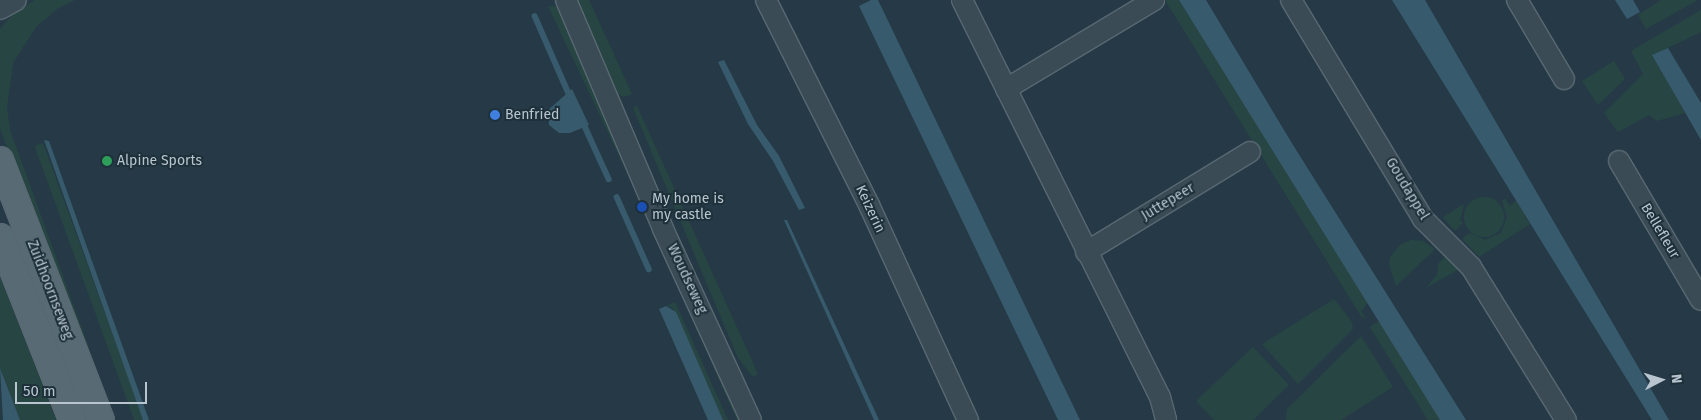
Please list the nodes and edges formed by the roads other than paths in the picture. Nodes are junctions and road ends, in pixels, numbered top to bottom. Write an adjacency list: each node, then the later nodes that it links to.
1 (16, 0): 8 (street)
2 (566, 0): 19 (street, Woudseweg)
3 (766, 0): 20 (street, Keizerin)
4 (962, 0): 10 (street)
5 (1154, 0): 10 (street)
6 (1290, 0): 22 (street, Goudappel)
7 (1517, 0): 9 (street)
8 (0, 9)
9 (1564, 79)
10 (1006, 89): 15 (street)
11 (1250, 152): 15 (street, Juttepeer)
12 (0, 160): 18 (main road, Zuidhoornseweg)
13 (1619, 161): 16 (street, Bellefleur)
14 (0, 237): 17 (main road, Zuidhoornseweg)
15 (1086, 252): 21 (street)
16 (1701, 300)
17 (72, 420)
18 (101, 420)
19 (751, 420)
20 (968, 420)
21 (1166, 420)
22 (1566, 420)

